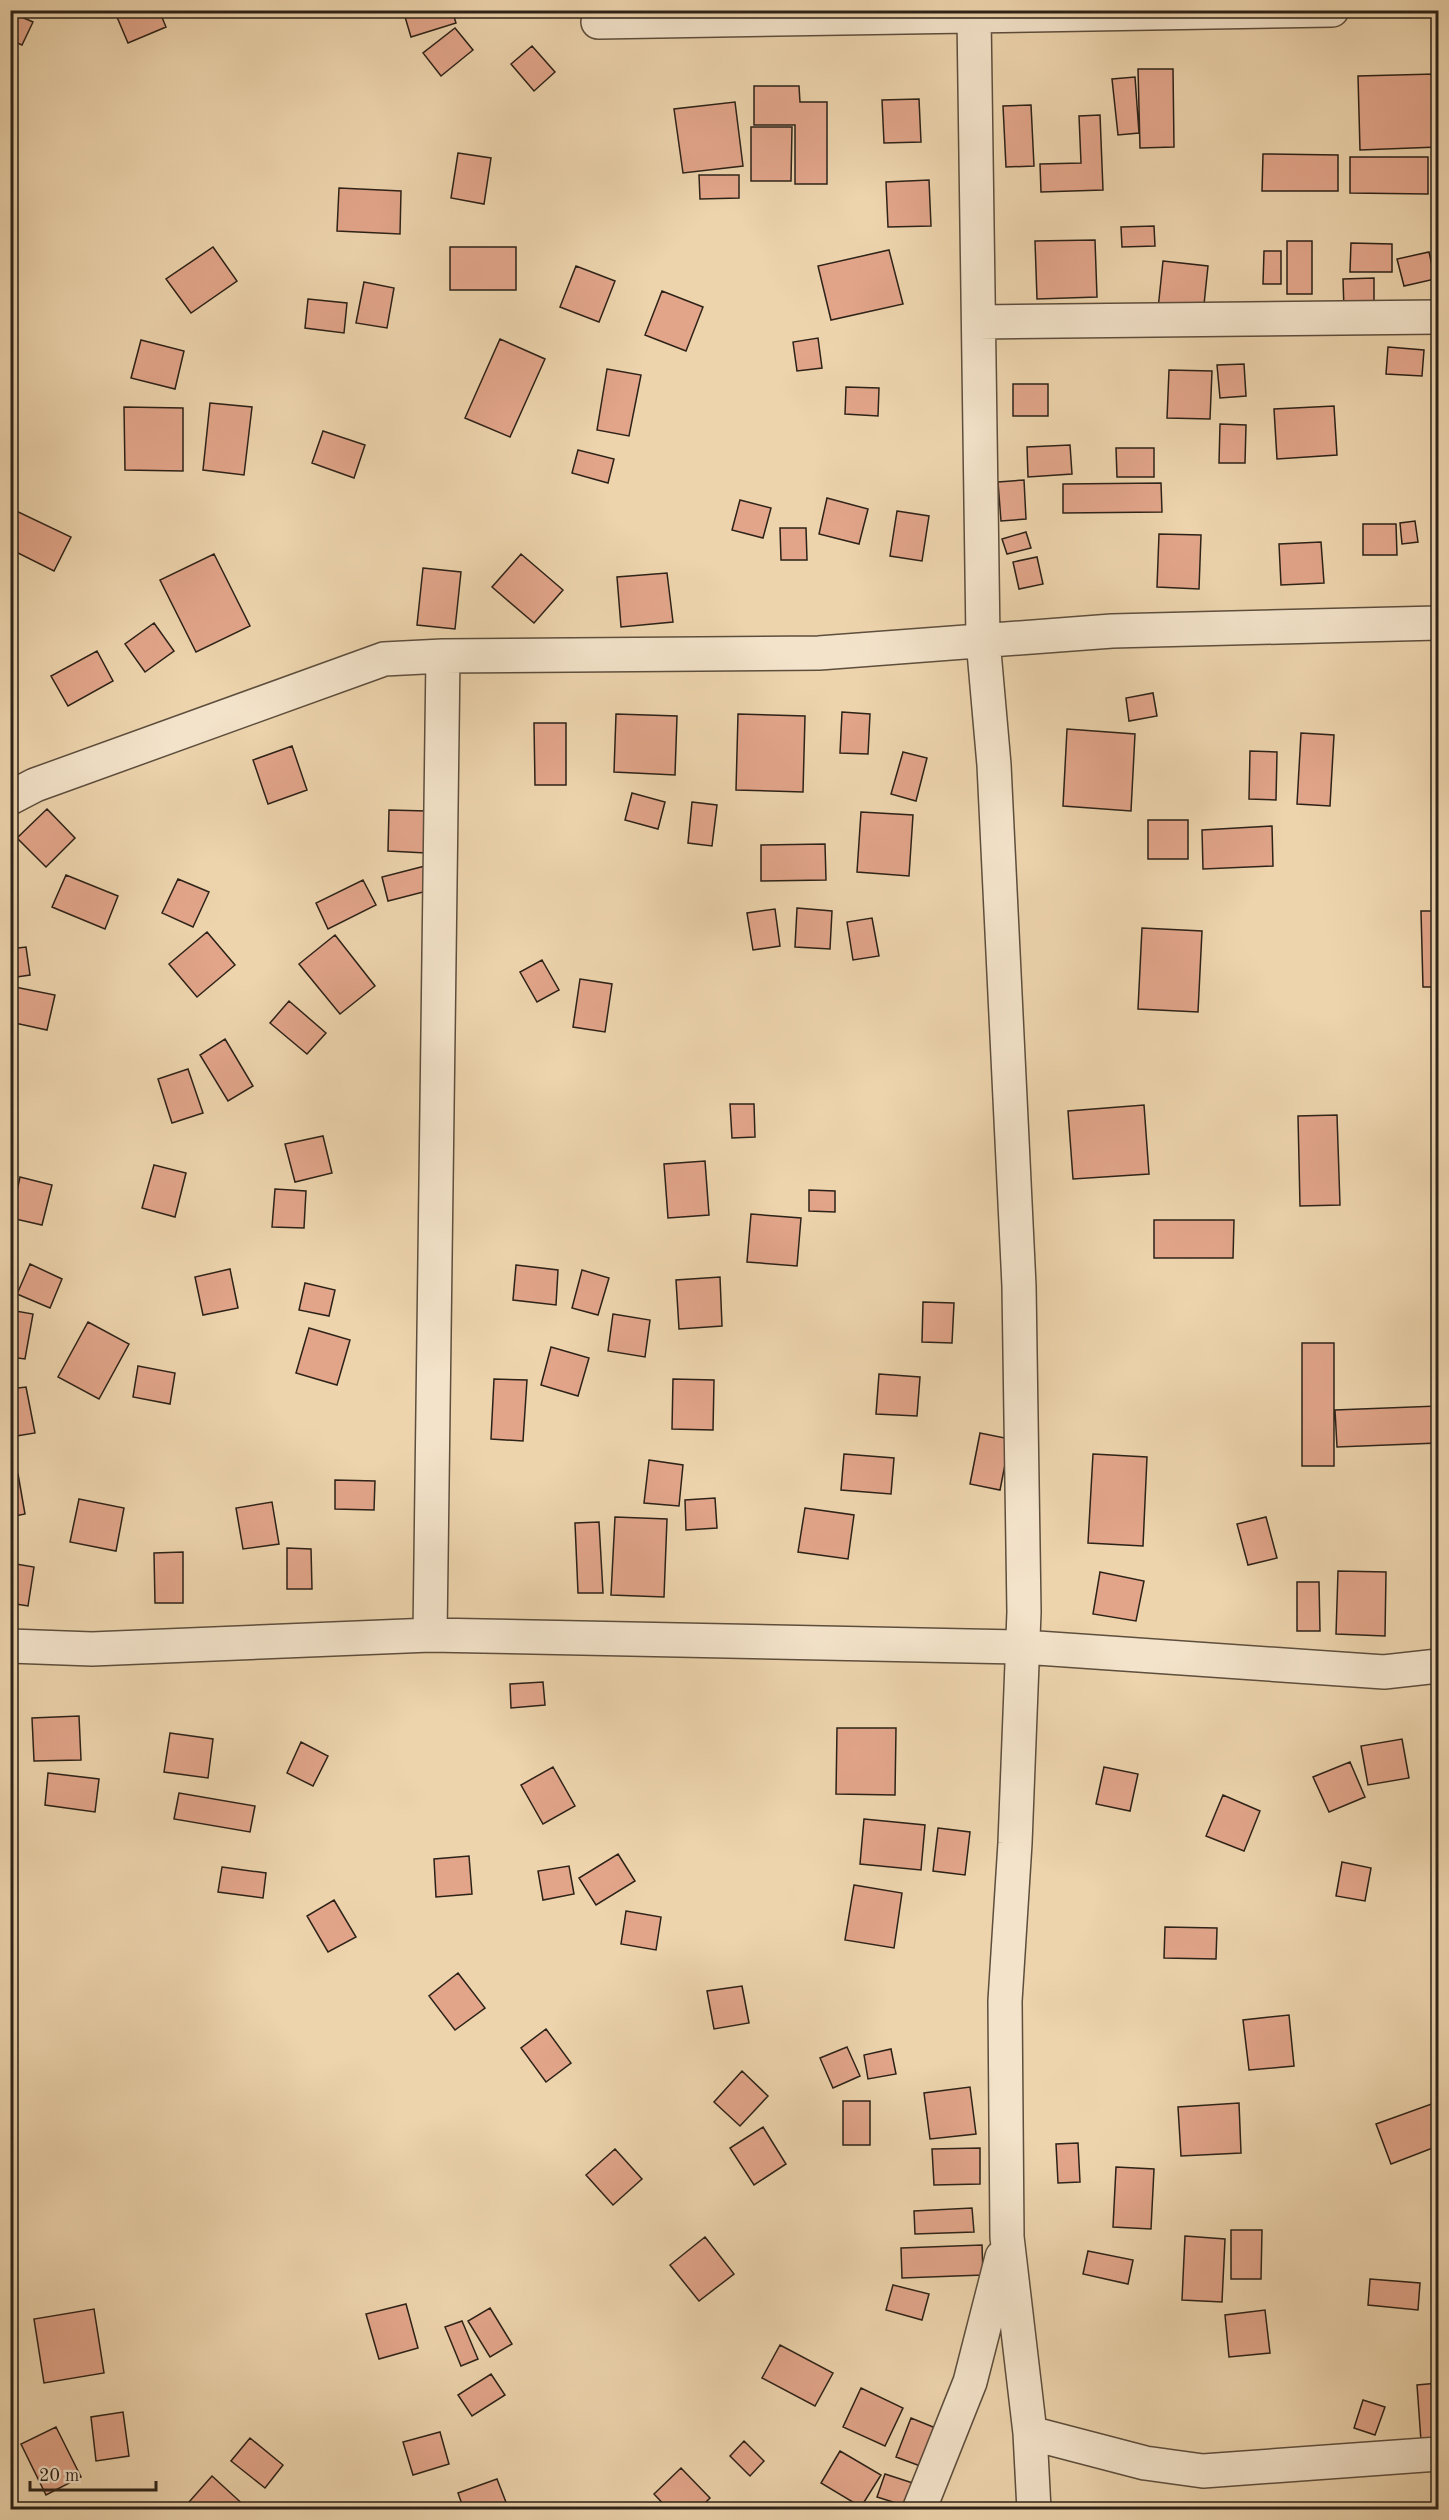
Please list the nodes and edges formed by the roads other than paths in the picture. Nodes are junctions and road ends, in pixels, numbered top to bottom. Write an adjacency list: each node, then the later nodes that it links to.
1 (1332, 10): 2 (street)
2 (974, 16): 3 (street); 5 (street)
3 (598, 22)
4 (1438, 317): 5 (street)
5 (978, 322): 7 (street)
6 (1438, 623): 7 (street)
7 (984, 640): 8 (street); 12 (street)
8 (443, 656): 9 (street); 10 (street)
9 (10, 798)
10 (430, 1635): 11 (street); 12 (street)
11 (10, 1646)
12 (1023, 1647): 13 (street); 14 (street)
13 (1438, 1666)
14 (1007, 2237): 15 (street); 17 (street)
15 (1030, 2433): 16 (street); 18 (street)
16 (1438, 2454)
17 (919, 2510)
18 (1034, 2510)

